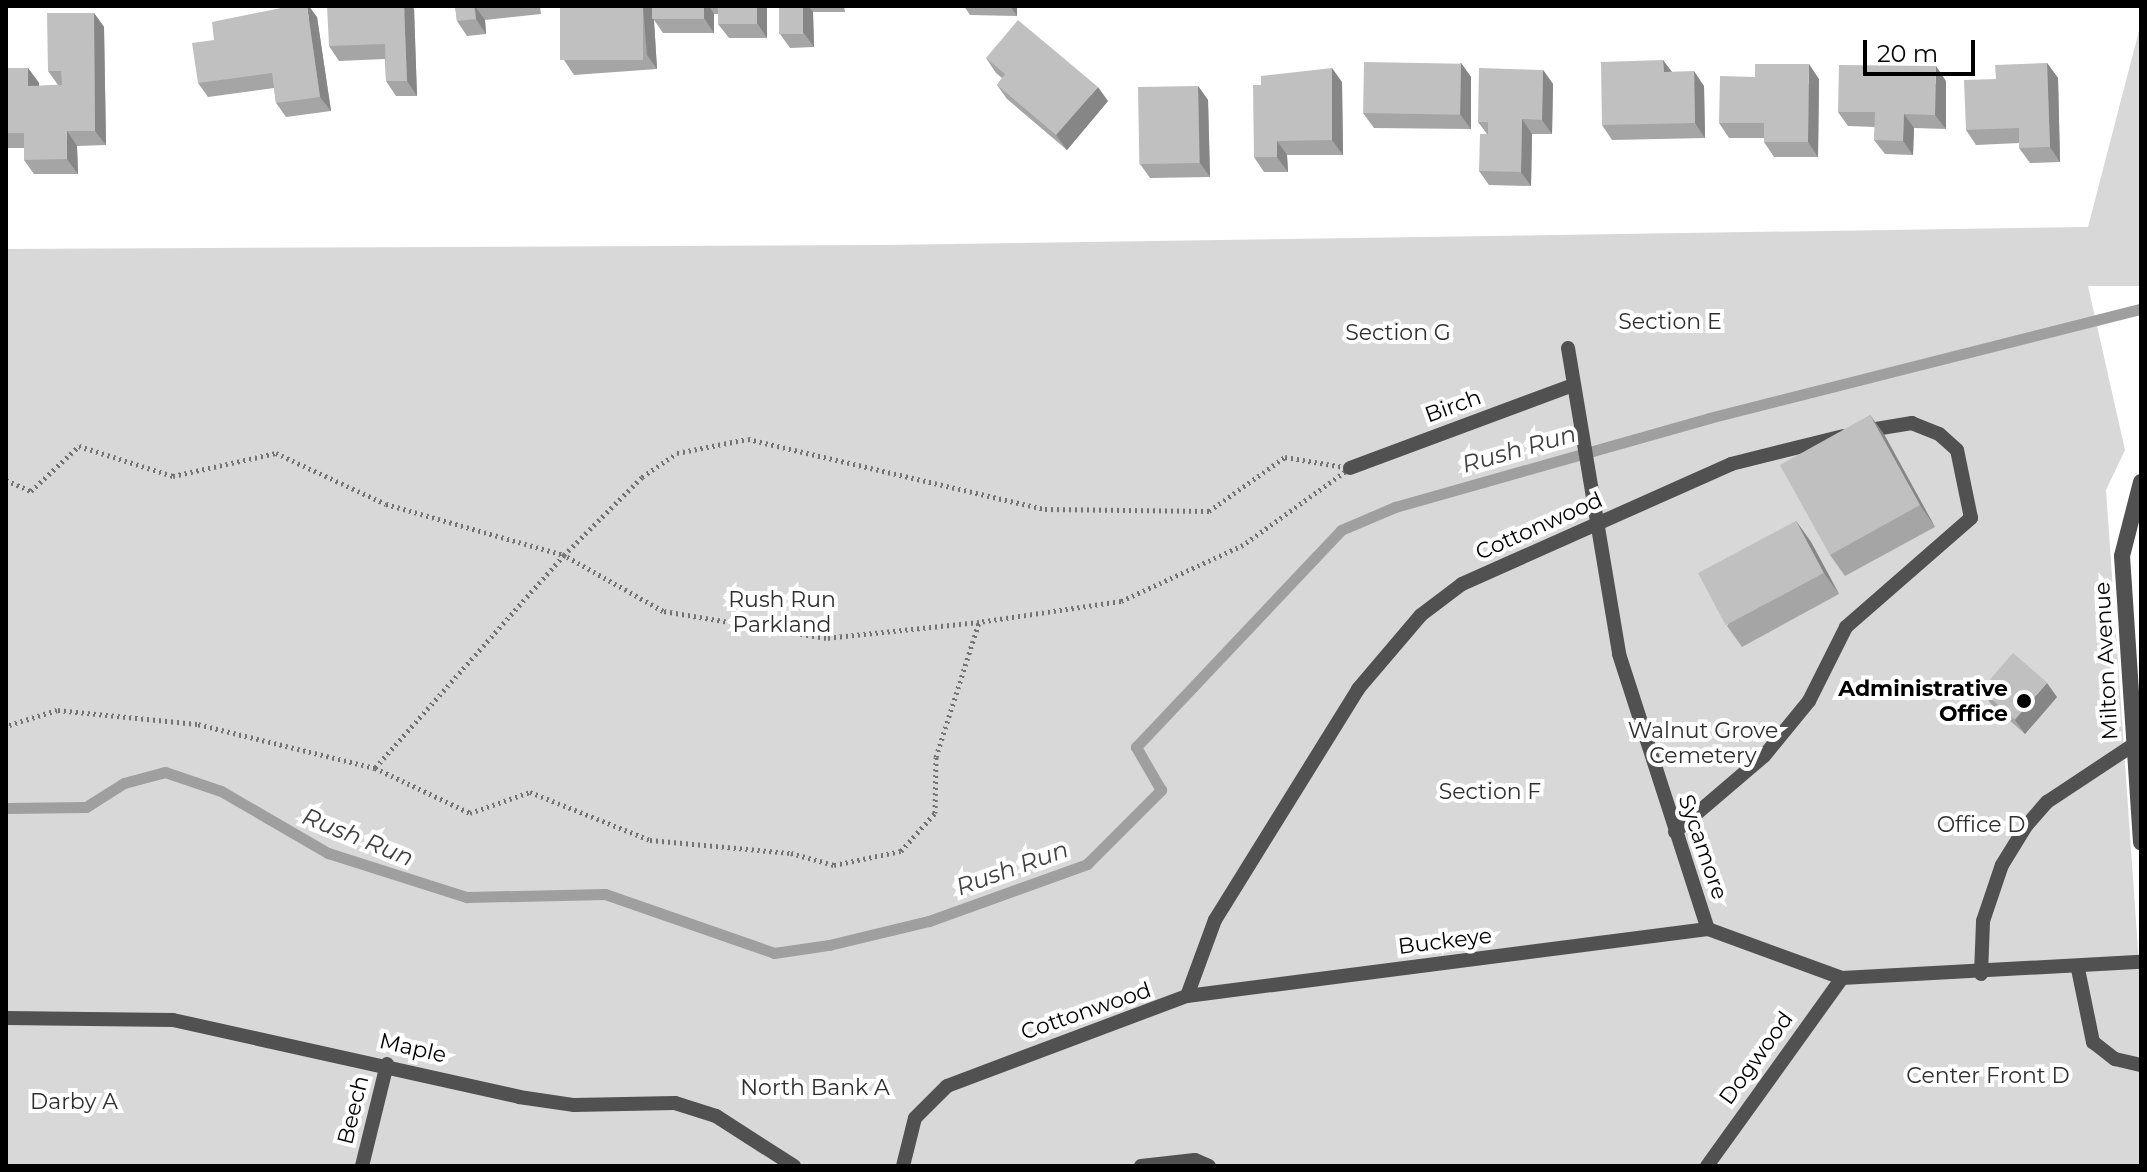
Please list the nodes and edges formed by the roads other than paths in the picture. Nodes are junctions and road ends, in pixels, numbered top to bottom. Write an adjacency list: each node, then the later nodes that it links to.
1 (1568, 348): 2 (lane, Sycamore)
2 (1571, 386): 3 (lane, Birch); 5 (lane, Sycamore)
3 (1350, 468)
4 (2141, 482): 6 (street, Milton Avenue)
5 (1599, 524): 7 (lane, Sycamore); 7 (lane, Cottonwood); 14 (lane, Cottonwood)
6 (2133, 745): 8 (street, Milton Avenue); 12 (lane)
7 (1675, 832): 9 (lane, Sycamore)
8 (2141, 842)
9 (1708, 929): 13 (lane, Sycamore); 14 (lane, Buckeye)
10 (2141, 962): 11 (lane, Sycamore)
11 (2078, 969): 12 (lane, Sycamore); 17 (lane)
12 (1981, 974): 13 (lane, Sycamore)
13 (1842, 978): 23 (lane, Dogwood)
14 (1187, 996): 20 (lane, Cottonwood)
15 (6, 1018): 16 (lane, Maple)
16 (387, 1064): 18 (lane, Beech); 19 (lane, Maple)
17 (2141, 1065)
18 (362, 1166)
19 (794, 1166)
20 (903, 1166)
21 (1141, 1166): 22 (lane)
22 (1209, 1166)
23 (1707, 1166)

